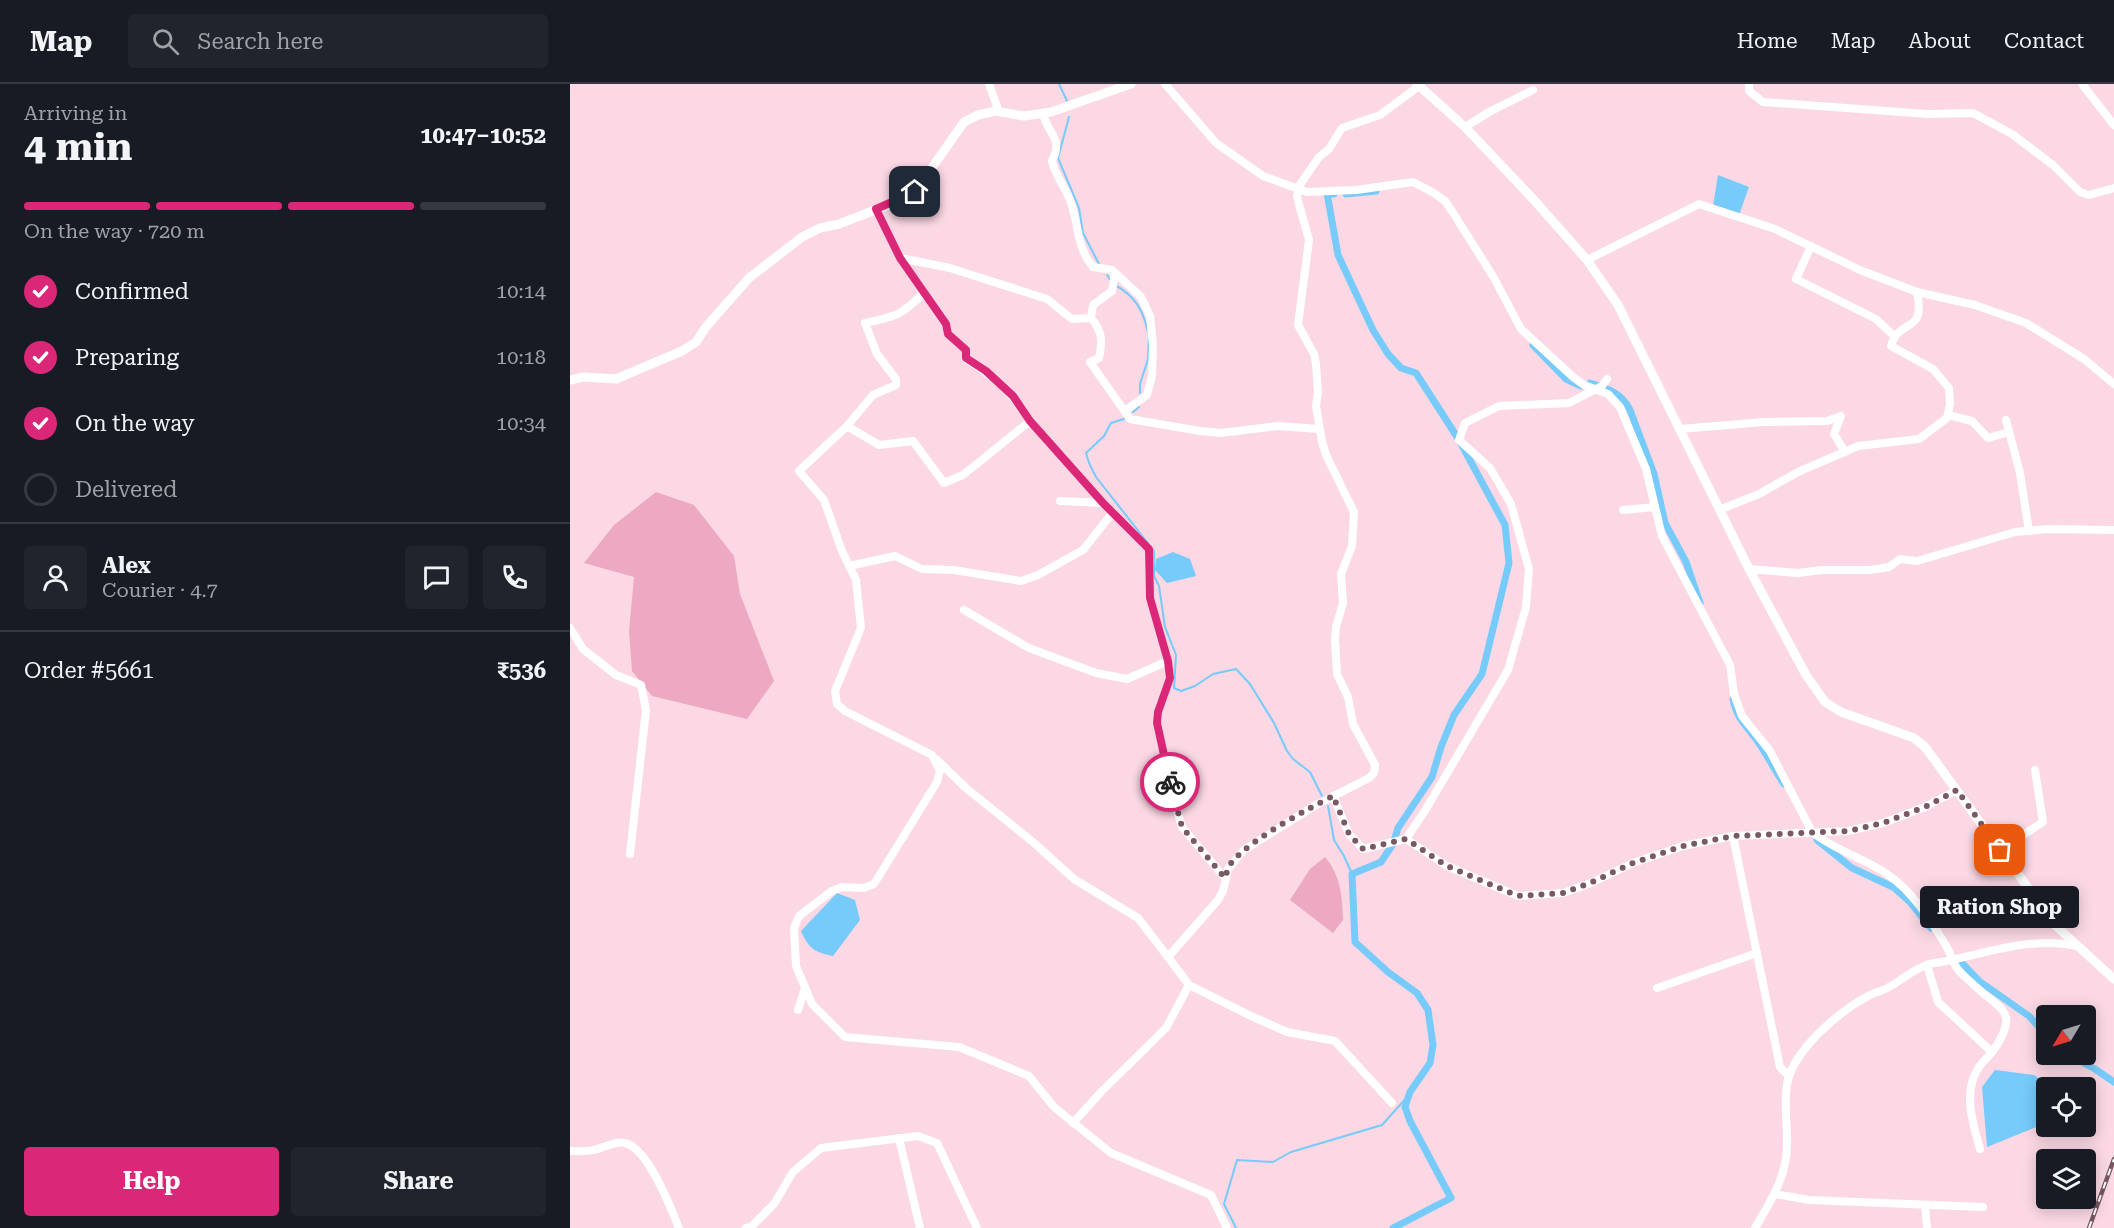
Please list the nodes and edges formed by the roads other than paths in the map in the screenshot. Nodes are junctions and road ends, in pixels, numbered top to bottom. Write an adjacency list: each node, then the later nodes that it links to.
1 (989, 84): 8 (street)
2 (1131, 84): 9 (street)
3 (1165, 84): 13 (street)
4 (1749, 84): 12 (street)
5 (2082, 84): 10 (street)
6 (1418, 85): 11 (street); 13 (street)
7 (1533, 90): 11 (street)
8 (999, 112): 9 (street); 14 (street)
9 (1043, 113): 18 (street)
10 (2114, 125)
11 (1466, 127): 17 (street)
12 (2114, 188)
13 (1299, 190): 26 (street); 32 (street)
14 (876, 209): 16 (street); 24 (street)
15 (1811, 246): 17 (street); 19 (street); 22 (street)
16 (900, 258): 20 (street); 21 (street)
17 (1587, 260): 33 (street)
18 (1115, 273): 21 (street); 27 (street)
19 (1917, 292): 22 (street); 25 (street)
20 (924, 293): 30 (street); 31 (street)
21 (1091, 318): 27 (street)
22 (1894, 336): 28 (street)
23 (1607, 379): 26 (street)
24 (570, 380)
25 (2114, 384)
26 (1595, 389): 38 (street); 55 (street)
27 (1125, 411): 32 (street)
28 (1948, 415): 34 (street); 35 (street)
29 (2006, 420): 34 (street)
30 (1030, 421): 31 (street); 37 (street)
31 (847, 426): 44 (street)
32 (1319, 429): 52 (street)
33 (1680, 429): 35 (street); 40 (street)
34 (2009, 432): 43 (street)
35 (1845, 452): 40 (street)
36 (1060, 501): 37 (street)
37 (1103, 503): 41 (street)
38 (1655, 507): 39 (street); 53 (street)
39 (1623, 510)
40 (1719, 510): 45 (street)
41 (1113, 512): 44 (street); 48 (street)
42 (2114, 530): 43 (street)
43 (2029, 531): 45 (street)
44 (849, 566): 49 (street)
45 (1749, 569): 51 (street)
46 (964, 610): 48 (street)
47 (570, 628): 57 (street)
48 (1168, 661): 58 (street)
49 (932, 755): 61 (street); 66 (street)
50 (2035, 770): 56 (street)
51 (1957, 790): 53 (street); 56 (street)
52 (1333, 796): 55 (street); 58 (street)
53 (1812, 832): 54 (street); 62 (street)
54 (1733, 836): 55 (street); 60 (street)
55 (1406, 839)
56 (2000, 850): 59 (street)
57 (630, 854)
58 (1225, 878): 61 (street)
59 (2078, 946): 62 (street); 64 (street)
60 (1757, 953): 67 (street); 70 (street)
61 (1168, 957): 65 (street)
62 (1954, 960): 63 (street); 69 (street)
63 (1927, 964): 69 (street); 70 (street)
64 (2114, 979)
65 (1189, 985): 71 (street); 72 (street)
66 (805, 988): 68 (street); 72 (street)
67 (1657, 988)
68 (798, 1010)
69 (1992, 1052): 74 (street)
70 (1789, 1076): 76 (street)
71 (1392, 1103)
72 (1073, 1123): 83 (street)
73 (899, 1138): 80 (street); 81 (street); 82 (street)
74 (1980, 1149)
75 (570, 1151): 79 (street)
76 (1775, 1194): 77 (street); 84 (street)
77 (1925, 1205): 78 (street); 85 (street)
78 (1983, 1207)
79 (679, 1228)
80 (746, 1228)
81 (920, 1228)
82 (977, 1228)
83 (1227, 1228)
84 (1755, 1228)
85 (1927, 1228)

